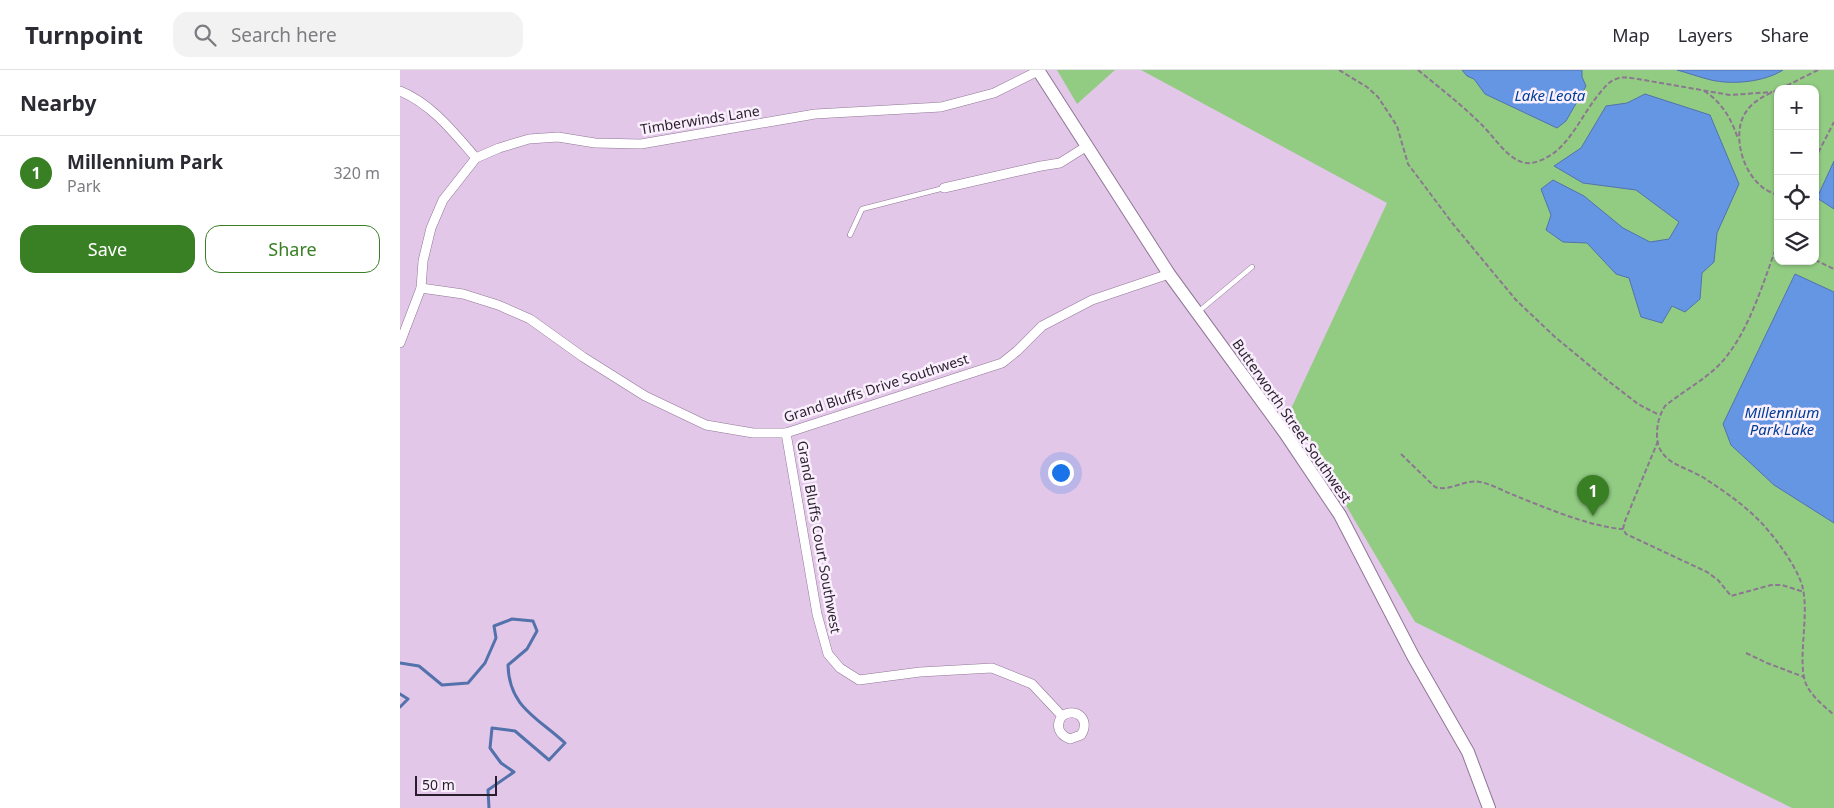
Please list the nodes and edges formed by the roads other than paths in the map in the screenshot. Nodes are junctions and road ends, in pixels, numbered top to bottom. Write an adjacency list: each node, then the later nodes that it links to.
1 (1038, 70): 3 (street, Butterworth Street Southwest); 4 (street, Timberwinds Lane)
2 (400, 91): 4 (street)
3 (1087, 146): 5 (street); 8 (street, Butterworth Street Southwest)
4 (476, 158): 9 (street, Timberwinds Lane)
5 (944, 188): 6 (lane)
6 (850, 235)
7 (1252, 267): 10 (lane)
8 (1170, 274): 10 (street, Butterworth Street Southwest); 12 (street, Grand Bluffs Drive Southwest)
9 (421, 288): 11 (street, Timberwinds Lane); 12 (street, Grand Bluffs Drive Southwest)
10 (1197, 313): 14 (street, Butterworth Street Southwest)
11 (400, 344)
12 (786, 433): 13 (street, Grand Bluffs Court Southwest)
13 (1062, 716)
14 (1490, 808)

